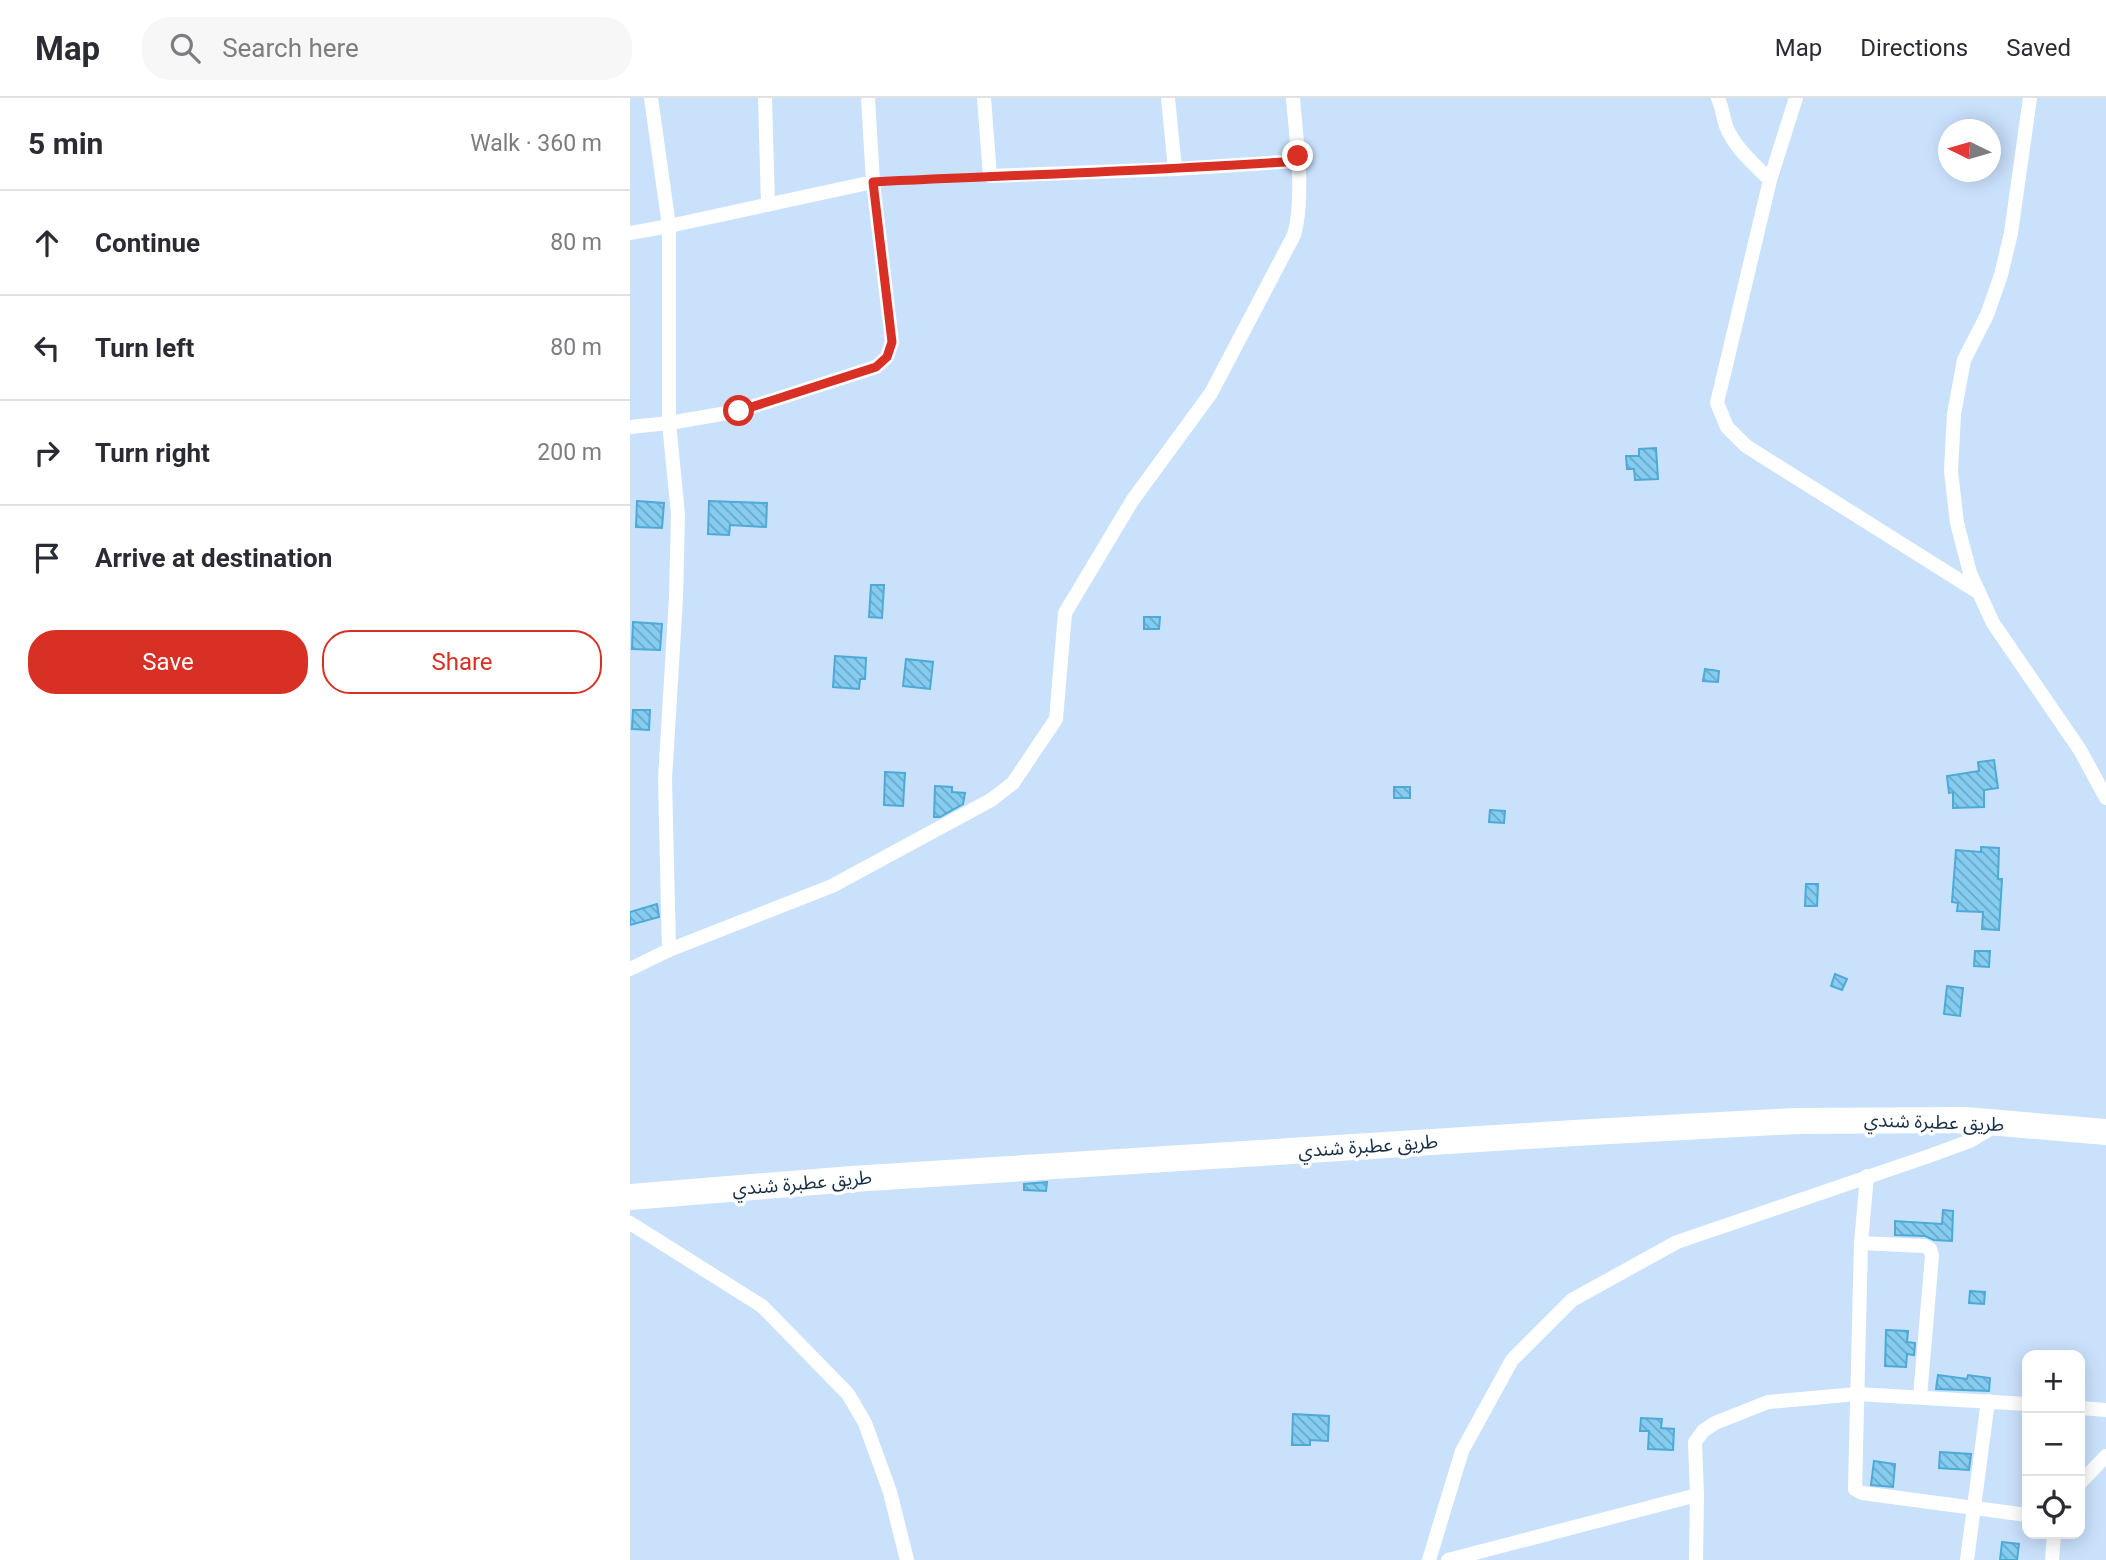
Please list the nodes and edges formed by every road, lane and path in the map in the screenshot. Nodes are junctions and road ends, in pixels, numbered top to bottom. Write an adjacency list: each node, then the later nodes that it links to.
1 (651, 98): 16 (street)
2 (765, 98): 15 (street)
3 (869, 98): 14 (street)
4 (984, 98): 12 (street)
5 (1168, 98): 11 (street)
6 (1293, 98): 10 (street)
7 (1718, 98): 13 (street)
8 (1796, 98): 13 (street)
9 (2030, 98): 20 (street)
10 (1298, 161): 11 (street); 22 (street)
11 (1175, 169): 12 (street)
12 (990, 176): 14 (path)
13 (1770, 180): 20 (street)
14 (873, 182): 15 (street); 18 (street)
15 (768, 205): 16 (street)
16 (670, 226): 17 (street); 18 (street)
17 (630, 233)
18 (668, 423): 19 (street); 22 (street)
19 (630, 427)
20 (1979, 592): 21 (street)
21 (2106, 798)
22 (669, 950): 23 (street)
23 (630, 969)
24 (1999, 1123): 25 (highway, طريق عطبرة شندي); 26 (street); 27 (highway, طريق عطبرة شندي)
25 (2106, 1132)
26 (1867, 1176): 29 (street); 43 (street)
27 (630, 1197)
28 (630, 1223): 42 (street)
29 (1861, 1243): 30 (street); 31 (street)
30 (1857, 1394): 31 (street); 38 (street); 39 (street)
31 (1920, 1398): 32 (street)
32 (1988, 1401): 33 (street); 39 (street)
33 (2022, 1404)
34 (2085, 1408): 35 (street)
35 (2106, 1410)
36 (2106, 1455): 37 (street)
37 (2085, 1478)
38 (1697, 1495): 44 (street); 45 (street)
39 (1973, 1506): 40 (street); 46 (street)
40 (2022, 1513)
41 (2054, 1539): 47 (street)
42 (907, 1560)
43 (1429, 1560)
44 (1448, 1560)
45 (1696, 1560)
46 (1967, 1560)
47 (2052, 1560)

